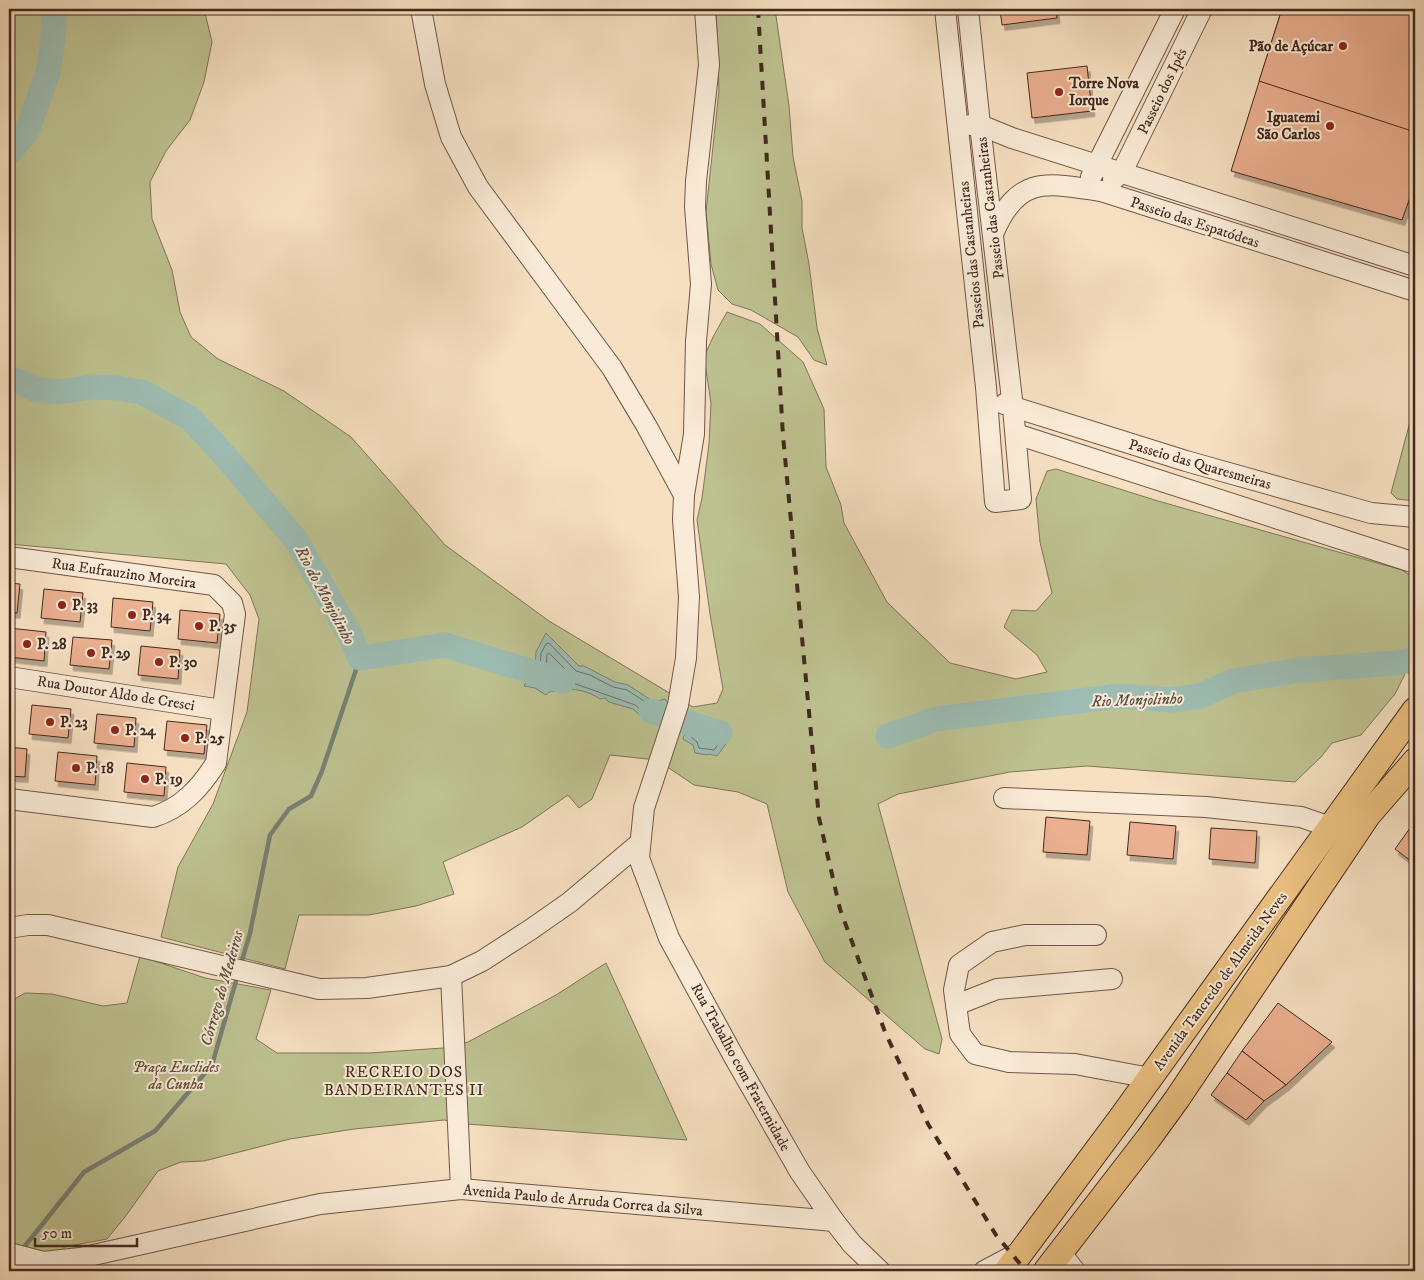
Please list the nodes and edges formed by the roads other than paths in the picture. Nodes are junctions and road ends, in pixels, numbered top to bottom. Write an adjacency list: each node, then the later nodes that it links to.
1 (421, 9): 25 (street)
2 (705, 9): 25 (street, Rua Trabalho com Fraternidade)
3 (944, 9): 10 (street, Passeios das Castanheiras)
4 (968, 9): 9 (street, Passeio das Castanheiras)
5 (1175, 9): 7 (street, Passeio dos Ipês)
6 (1202, 9): 8 (street, Passeio dos Ipês)
7 (1132, 94): 8 (street); 13 (street, Passeio dos Ipês)
8 (1155, 105): 15 (street, Passeio dos Ipês)
9 (980, 125): 10 (street); 11 (street, Passeio das Espatódeas); 12 (street, Passeio das Castanheiras)
10 (956, 126): 14 (street, Passeios das Castanheiras)
11 (1012, 138): 12 (street); 13 (street, Passeio das Espatódeas)
12 (983, 154): 14 (street); 17 (street, Passeio das Castanheiras)
13 (1097, 165): 15 (street, Passeio das Espatódeas); 16 (street, Passeio dos Ipês)
14 (961, 167): 18 (street, Passeios das Castanheiras)
15 (1122, 172): 16 (street); 20 (street, Passeio das Espatódeas)
16 (1093, 190): 19 (street, Passeio das Espatódeas); 21 (street, Passeio das Espatódeas)
17 (988, 191): 18 (street); 19 (street, Passeio das Castanheiras)
18 (964, 194): 22 (street, Passeios das Castanheiras)
19 (993, 234): 23 (street, Passeio das Castanheiras)
20 (1415, 266)
21 (1415, 291)
22 (986, 387): 23 (street, Passeio das Quaresmeiras); 24 (street, Passeios das Castanheiras)
23 (1013, 408): 24 (street); 26 (street, Passeio das Quaresmeiras)
24 (1016, 434): 28 (street, Passeio das Quaresmeiras)
25 (684, 495): 38 (street, Rua Trabalho com Fraternidade)
26 (1415, 518)
27 (9, 557): 30 (street, Rua Eufrauzino Moreira)
28 (1415, 563)
29 (9, 677): 30 (street, Rua Doutor Aldo de Cresci)
30 (222, 710): 35 (street)
31 (1415, 710): 37 (main road, Avenida Tancredo de Almeida Neves)
32 (1415, 742): 36 (main road)
33 (1415, 761): 36 (main road, Avenida Tancredo de Almeida Neves)
34 (1004, 798): 37 (street)
35 (9, 799)
36 (1368, 814): 45 (main road, Avenida Tancredo de Almeida Neves)
37 (1330, 827): 44 (main road, Avenida Tancredo de Almeida Neves)
38 (640, 842): 41 (street); 49 (street, Rua Trabalho com Fraternidade)
39 (9, 928): 41 (street)
40 (1096, 935): 43 (street)
41 (451, 976): 48 (street)
42 (1112, 979): 43 (street)
43 (956, 1004): 44 (street)
44 (1150, 1078): 45 (main road); 46 (main road, Avenida Tancredo de Almeida Neves)
45 (1178, 1099): 47 (main road, Avenida Tancredo de Almeida Neves)
46 (1121, 1118): 47 (main road); 50 (main road, Avenida Tancredo de Almeida Neves)
47 (1148, 1139): 53 (main road, Avenida Tancredo de Almeida Neves)
48 (461, 1189): 49 (street, Avenida Paulo de Arruda Correa da Silva); 52 (street, Avenida Paulo de Arruda Correa da Silva)
49 (834, 1221): 54 (street, Rua Trabalho com Fraternidade)
50 (1022, 1251): 55 (street, Avenida Tancredo de Almeida Neves); 56 (main road, Avenida Tancredo de Almeida Neves)
51 (9, 1253): 52 (street, Avenida Paulo de Arruda Correa da Silva)
52 (80, 1264)
53 (1059, 1266)
54 (880, 1271)
55 (984, 1271)
56 (1007, 1271)

